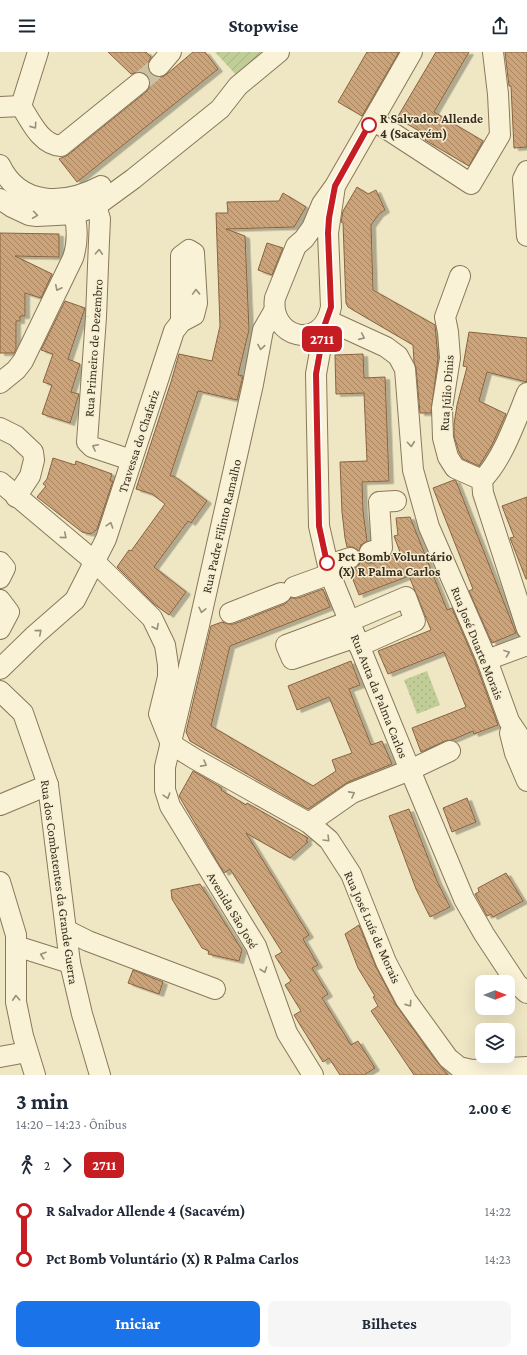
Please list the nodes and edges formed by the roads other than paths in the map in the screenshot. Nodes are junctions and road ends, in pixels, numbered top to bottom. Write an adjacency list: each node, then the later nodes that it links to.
1 (38, 52): 6 (street)
2 (279, 52): 13 (street)
3 (412, 52): 8 (street)
4 (493, 52): 8 (street)
5 (139, 83): 6 (street, one-way to 5)
6 (21, 106): 7 (street)
7 (0, 107)
8 (372, 120): 11 (street)
9 (527, 171): 15 (street)
10 (2, 173): 14 (street)
11 (335, 186): 16 (street, Rua Padre Filinto Ramalho); 17 (street, Rua Auta da Palma Carlos)
12 (0, 199): 14 (street, one-way to 14)
13 (93, 199): 14 (street); 27 (street, Rua Primeiro de Dezembro, one-way to 13)
14 (72, 206): 24 (street, one-way to 24)
15 (527, 236)
16 (304, 239): 17 (street); 19 (street, Rua Padre Filinto Ramalho)
17 (329, 251): 21 (street, Rua Auta da Palma Carlos)
18 (460, 276): 28 (street, Rua Júlio Dinis)
19 (274, 311): 22 (street); 49 (street, Rua Padre Filinto Ramalho, one-way to 49)
20 (181, 322): 27 (street, Travessa do Chafariz)
21 (326, 322): 22 (street); 23 (street, Rua Auta da Palma Carlos); 45 (street, Rua José Duarte Morais, one-way to 45)
22 (296, 334): 23 (street, Rua Auta da Palma Carlos)
23 (316, 374): 36 (street, Rua Auta da Palma Carlos)
24 (0, 383)
25 (527, 393): 28 (street)
26 (0, 428): 30 (street)
27 (131, 460): 34 (street, Travessa do Chafariz, one-way to 27)
28 (482, 480): 41 (street)
29 (0, 482): 30 (street)
30 (16, 497): 34 (street, one-way to 34)
31 (396, 501): 32 (street)
32 (370, 552)
33 (350, 558): 36 (street)
34 (94, 561): 44 (street, Travessa do Chafariz, one-way to 34); 49 (street, one-way to 49)
35 (0, 562): 37 (street)
36 (329, 570): 39 (street); 52 (street, Rua Auta da Palma Carlos)
37 (0, 578)
38 (0, 600): 40 (street)
39 (230, 613)
40 (0, 629)
41 (527, 629)
42 (0, 632): 44 (street)
43 (527, 645): 45 (street, one-way to 43)
44 (15, 655): 46 (street, Travessa do Chafariz)
45 (487, 660): 48 (street, Rua José Duarte Morais)
46 (0, 669)
47 (0, 691): 54 (street, Rua dos Combatentes da Grande Guerra)
48 (516, 722): 50 (street, Rua José Duarte Morais); 53 (street)
49 (171, 744): 56 (street, Rua José Luís de Morais, one-way to 56); 69 (street, Avenida São José, one-way to 69)
50 (527, 748)
51 (450, 751): 52 (street)
52 (410, 770): 56 (street, one-way to 52); 62 (street, Rua Auta da Palma Carlos)
53 (527, 781)
54 (48, 785): 55 (street); 58 (street, Rua dos Combatentes da Grande Guerra)
55 (0, 805)
56 (309, 823): 66 (street, Rua José Luís de Morais, one-way to 66)
57 (0, 882): 59 (street)
58 (66, 930): 60 (street, Rua dos Combatentes da Grande Guerra); 61 (street)
59 (16, 946): 60 (street, one-way to 59); 63 (street, one-way to 59)
60 (70, 963): 68 (street, Rua dos Combatentes da Grande Guerra)
61 (214, 989)
62 (527, 993)
63 (25, 1044): 64 (street); 67 (street)
64 (0, 1057)
65 (527, 1067): 66 (street, Rua José Luís de Morais)
66 (459, 1071)
67 (35, 1075)
68 (100, 1075)
69 (312, 1075)

